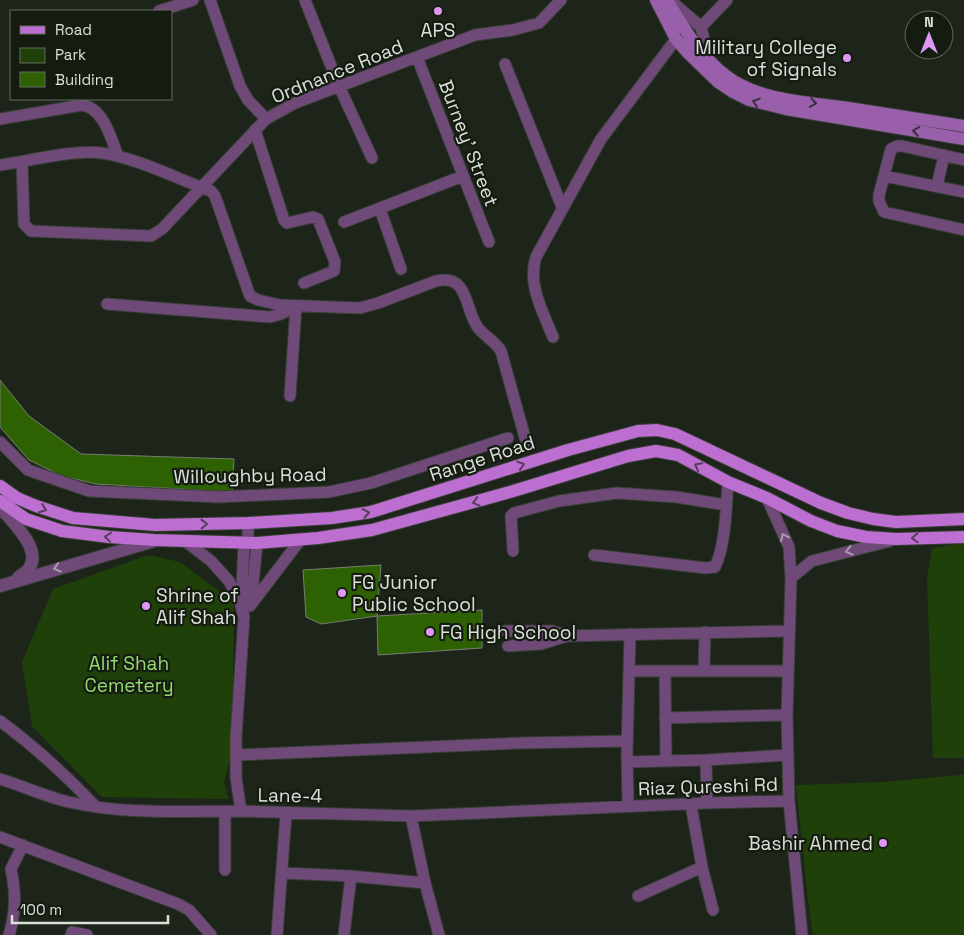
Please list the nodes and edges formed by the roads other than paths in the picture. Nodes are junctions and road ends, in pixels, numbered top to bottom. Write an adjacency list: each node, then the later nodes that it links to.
1 (193, 0): 8 (street)
2 (210, 0): 16 (street)
3 (305, 0): 14 (street)
4 (560, 0): 11 (street, Ordnance Road)
5 (656, 0): 10 (main road)
6 (668, 0): 9 (street); 12 (main road)
7 (728, 0): 9 (street)
8 (162, 10)
9 (701, 27): 12 (street)
10 (676, 39): 19 (main road, one-way to 10); 31 (street)
11 (417, 57): 14 (street, Ordnance Road); 26 (street, Burney' Street)
12 (709, 60): 17 (main road, one-way to 17)
13 (505, 64): 31 (street)
14 (339, 86): 16 (street, Ordnance Road); 22 (street)
15 (0, 119): 21 (street)
16 (266, 119): 18 (street, Ordnance Road)
17 (964, 126)
18 (255, 130): 29 (street, Ordnance Road); 37 (street)
19 (964, 139)
20 (944, 155): 23 (street); 27 (street); 28 (street)
21 (118, 156): 24 (street); 29 (street)
22 (372, 158)
23 (964, 160)
24 (22, 162): 25 (street); 29 (street, Ordnance Road)
25 (0, 165)
26 (462, 176): 32 (street); 35 (street, Burney' Street)
27 (884, 176): 28 (street); 34 (street)
28 (937, 186): 30 (street)
29 (201, 188): 39 (street)
30 (964, 192)
31 (562, 207): 40 (street)
32 (380, 209): 33 (street); 36 (street)
33 (344, 222)
34 (964, 230)
35 (489, 242)
36 (402, 269)
37 (304, 283)
38 (107, 304): 39 (street)
39 (296, 306): 41 (street); 44 (street)
40 (553, 337)
41 (290, 396)
42 (508, 438): 43 (street, Willoughby Road)
43 (0, 442)
44 (527, 446)
45 (728, 482): 47 (main road); 49 (street); 54 (main road, one-way to 54)
46 (0, 486): 52 (main road, Range Road, one-way to 52)
47 (767, 498): 55 (main road); 61 (street, Riaz Qureshi Rd, one-way to 47)
48 (0, 501): 56 (main road, one-way to 48)
49 (726, 505): 59 (street); 60 (street)
50 (0, 507): 62 (street)
51 (964, 519): 52 (main road, Range Road, one-way to 51)
52 (248, 523): 58 (street, Lane-4)
53 (964, 536): 55 (main road, one-way to 55)
54 (301, 539): 58 (main road); 64 (street)
55 (896, 539): 61 (street, one-way to 61)
56 (154, 540): 57 (main road); 62 (street, one-way to 62)
57 (185, 541): 58 (main road); 64 (street)
58 (250, 543): 64 (street, Lane-4)
59 (513, 551)
60 (594, 555)
61 (791, 578): 66 (street, Riaz Qureshi Rd)
62 (14, 581): 63 (street)
63 (0, 586)
64 (245, 610): 79 (street, Lane-4)
65 (506, 631): 69 (street)
66 (789, 631): 67 (street); 74 (street, Riaz Qureshi Rd)
67 (705, 632): 68 (street); 73 (street)
68 (630, 634): 69 (street); 71 (street)
69 (567, 636): 70 (street)
70 (508, 646)
71 (629, 671): 72 (street); 78 (street)
72 (665, 671): 73 (street); 76 (street)
73 (704, 671): 74 (street)
74 (788, 671): 75 (street, Riaz Qureshi Rd)
75 (787, 715): 76 (street); 80 (street, Riaz Qureshi Rd)
76 (665, 718): 82 (street)
77 (0, 721): 89 (street)
78 (627, 742): 79 (street); 83 (street)
79 (236, 755): 91 (street, Lane-4)
80 (788, 755): 81 (street); 85 (street, Riaz Qureshi Rd)
81 (706, 760): 82 (street); 86 (street)
82 (666, 761): 83 (street)
83 (627, 762): 88 (street)
84 (0, 779): 89 (street)
85 (789, 801): 86 (street, Riaz Qureshi Rd); 110 (street)
86 (706, 803): 87 (street, Riaz Qureshi Rd)
87 (691, 805): 88 (street, Riaz Qureshi Rd); 96 (street)
88 (628, 806): 93 (street, Riaz Qureshi Rd)
89 (96, 807): 90 (street)
90 (225, 811): 91 (street); 97 (street)
91 (241, 811): 92 (street, Lane-4)
92 (286, 814): 93 (street, Lane-4); 98 (street)
93 (411, 816): 100 (street)
94 (0, 837): 95 (street)
95 (23, 845): 103 (street); 106 (street)
96 (702, 867): 101 (street); 102 (street)
97 (225, 870)
98 (282, 873): 99 (street); 107 (street)
99 (351, 876): 100 (street); 108 (street)
100 (425, 883): 109 (street)
101 (638, 896)
102 (713, 910)
103 (9, 935)
104 (71, 935): 105 (street)
105 (87, 935)
106 (211, 935)
107 (277, 935)
108 (344, 935)
109 (439, 935)
110 (802, 935)

